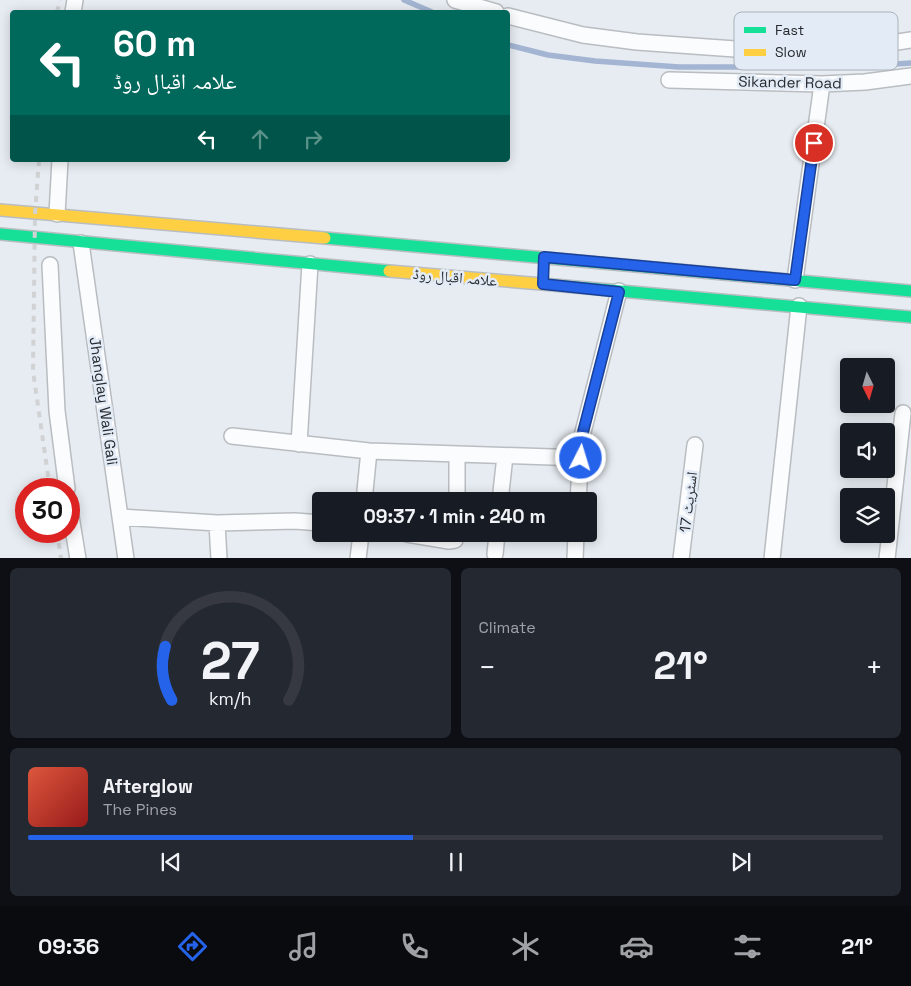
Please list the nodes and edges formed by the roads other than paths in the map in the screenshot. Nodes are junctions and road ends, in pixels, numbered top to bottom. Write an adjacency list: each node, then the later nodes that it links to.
1 (455, 0): 2 (street)
2 (489, 10)
3 (510, 17): 6 (street)
4 (911, 40): 5 (street)
5 (898, 42)
6 (734, 49)
7 (911, 76): 9 (street, Sikander Road)
8 (669, 80): 9 (street, Sikander Road)
9 (822, 84): 18 (street)
10 (60, 162): 12 (street)
11 (0, 210): 12 (main road, علامہ اقبال روڈ)
12 (57, 214): 17 (main road, علامہ اقبال روڈ)
13 (0, 234): 14 (main road, علامہ اقبال روڈ)
14 (81, 243): 15 (main road, علامہ اقبال روڈ); 36 (street, Jhanglay Wali Gali)
15 (310, 264): 17 (main road, علامہ اقبال روڈ); 25 (street)
16 (50, 265): 31 (street)
17 (544, 271): 18 (main road, علامہ اقبال روڈ); 20 (main road, علامہ اقبال روڈ)
18 (795, 280): 19 (main road, علامہ اقبال روڈ)
19 (911, 291)
20 (619, 292): 21 (main road, علامہ اقبال روڈ); 30 (street)
21 (798, 306): 22 (main road, علامہ اقبال روڈ); 50 (street)
22 (911, 317)
23 (903, 413): 51 (street)
24 (232, 436): 25 (street)
25 (299, 444): 27 (street)
26 (695, 445): 49 (street, اسٹریٹ 17)
27 (369, 451): 28 (street); 32 (street)
28 (457, 454): 29 (street); 33 (street)
29 (505, 456): 30 (street); 34 (street)
30 (581, 458): 35 (street)
31 (65, 478)
32 (365, 492)
33 (457, 492)
34 (501, 492)
35 (579, 492)
36 (120, 517): 38 (street); 45 (street, Jhanglay Wali Gali)
37 (312, 522): 38 (street)
38 (217, 523): 46 (street)
39 (360, 542): 47 (street)
40 (496, 542): 43 (street)
41 (576, 542): 48 (street)
42 (76, 543): 44 (street)
43 (495, 554)
44 (78, 558)
45 (126, 558)
46 (219, 558)
47 (358, 558)
48 (575, 558)
49 (681, 558)
50 (772, 558)
51 (887, 558)

